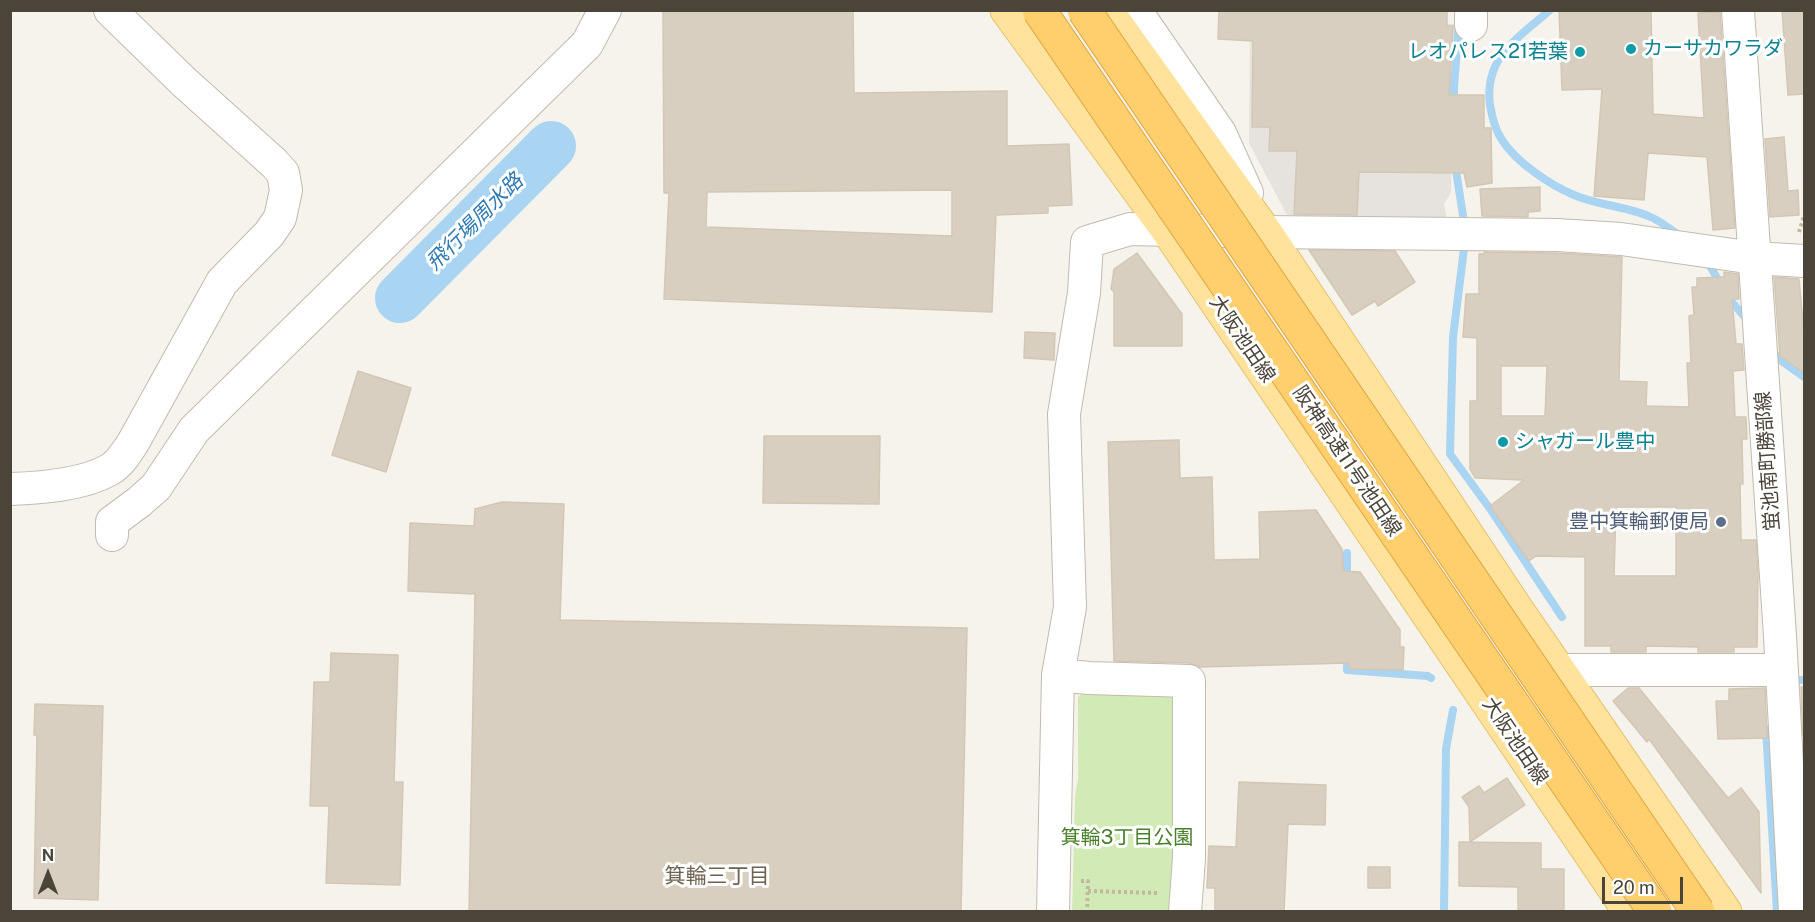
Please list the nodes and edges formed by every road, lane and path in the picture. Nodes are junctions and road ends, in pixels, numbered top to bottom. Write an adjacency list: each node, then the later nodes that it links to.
1 (110, 10): 14 (street)
2 (605, 10): 15 (street)
3 (1007, 10): 9 (main road, 大阪池田線)
4 (1039, 10): 24 (highway, 阪神高速11号池田線, bridge)
5 (1084, 10): 13 (highway, 阪神高速11号池田線, bridge)
6 (1107, 10): 10 (main road); 13 (highway, bridge)
7 (1135, 10): 10 (street)
8 (1738, 10): 11 (street, 蛍池南町勝部線)
9 (1167, 229): 10 (street); 19 (street); 23 (main road, 大阪池田線)
10 (1265, 232): 11 (street); 17 (main road)
11 (1754, 258): 12 (street); 16 (street, 蛍池南町勝部線)
12 (1804, 261)
13 (1263, 272): 25 (highway, 阪神高速11号池田線, bridge)
14 (10, 489)
15 (112, 535)
16 (1792, 632): 18 (street, 蛍池南町勝部線)
17 (1558, 670): 18 (street); 26 (main road)
18 (1781, 670): 27 (street, 蛍池南町勝部線)
19 (1058, 675): 20 (street); 21 (street)
20 (1171, 907): 22 (path)
21 (1053, 912)
22 (1088, 912)
23 (1630, 912)
24 (1655, 912)
25 (1698, 912)
26 (1725, 912)
27 (1795, 912)

